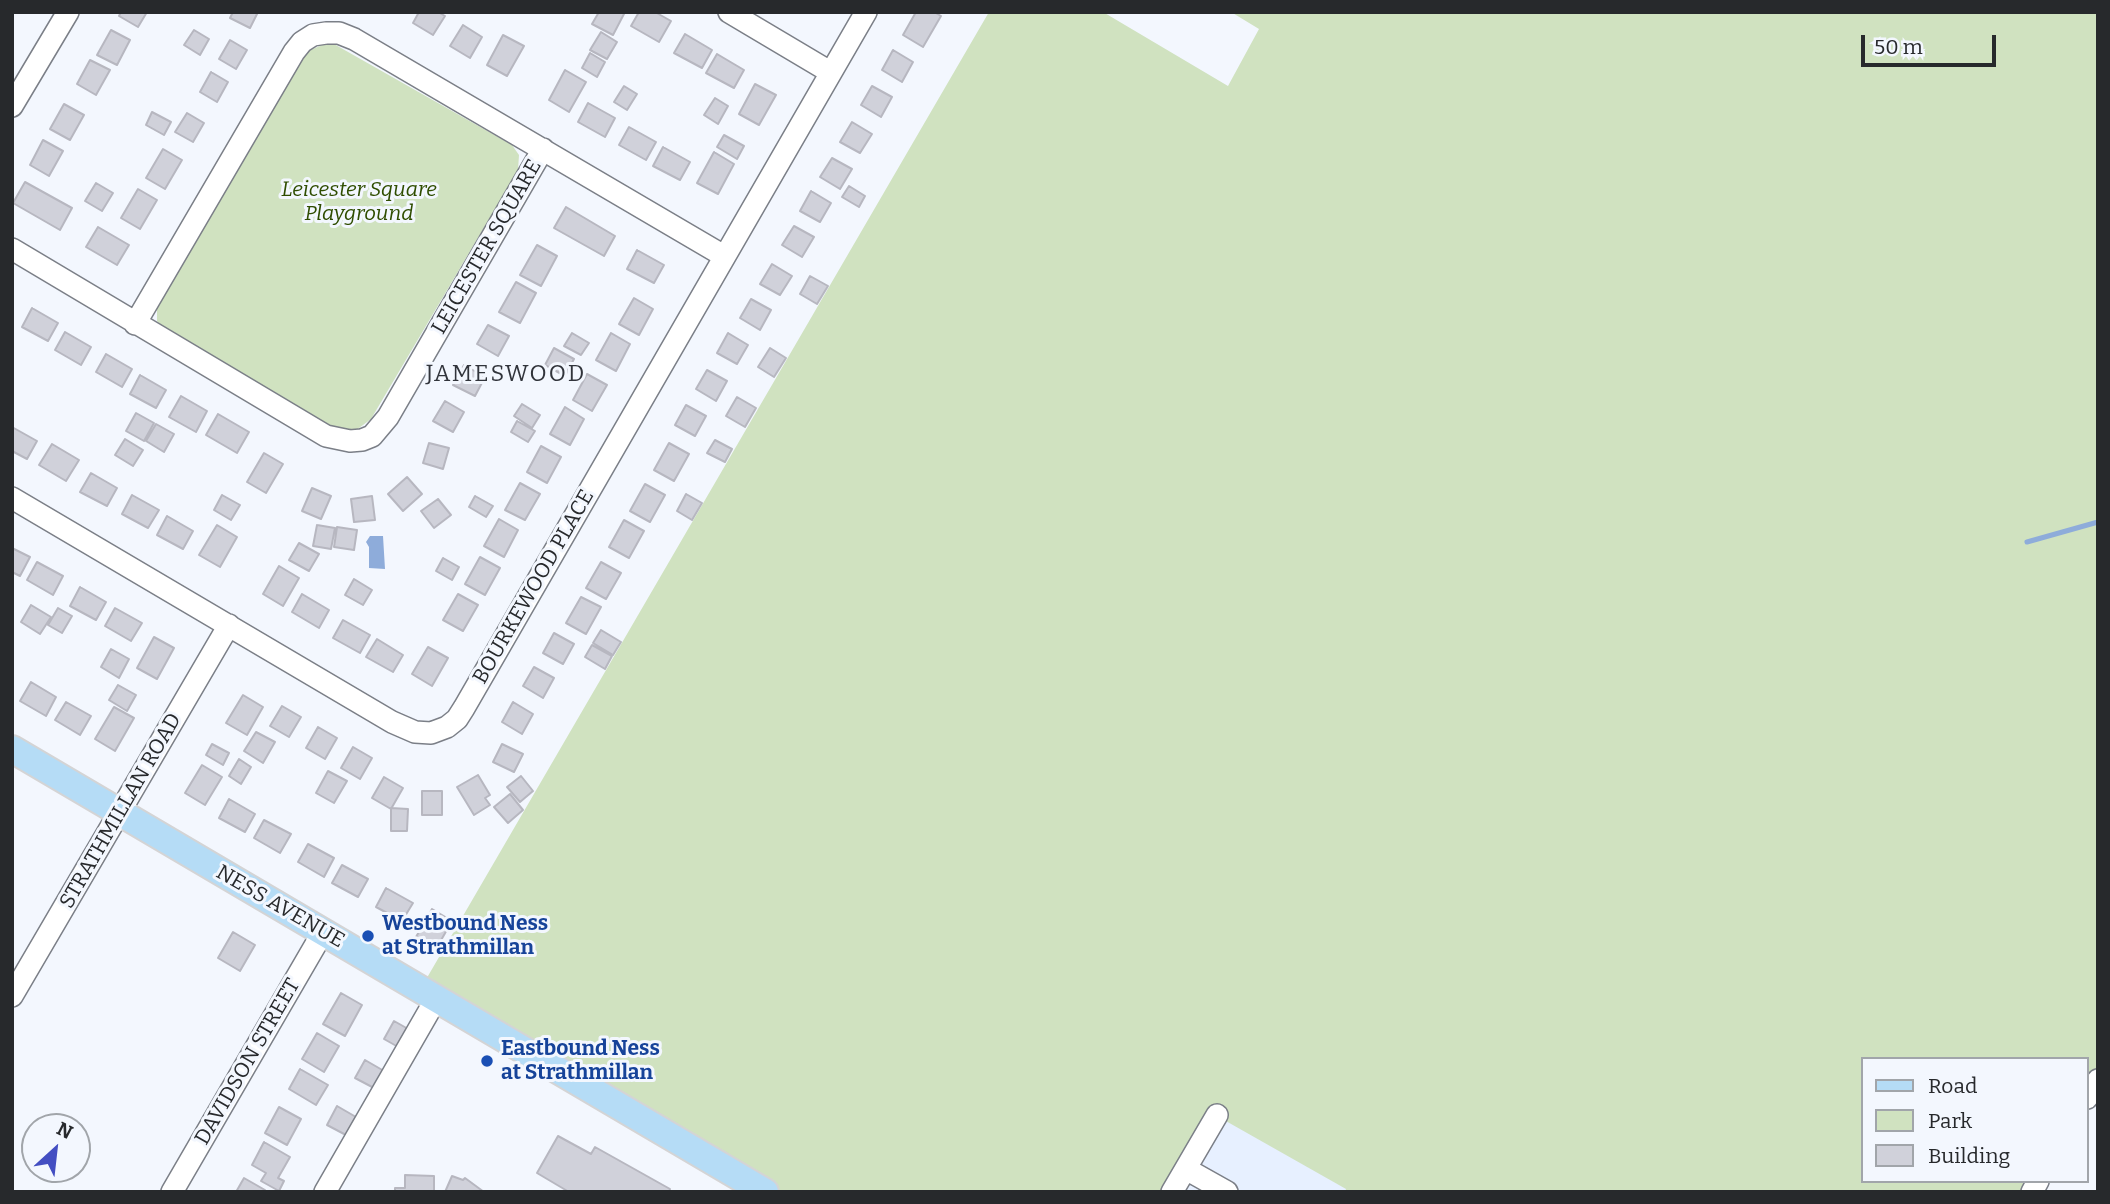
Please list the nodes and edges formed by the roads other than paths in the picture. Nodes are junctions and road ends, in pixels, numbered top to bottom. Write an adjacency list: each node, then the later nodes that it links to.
1 (68, 12): 5 (street)
2 (729, 12): 4 (street)
3 (866, 12): 4 (street, BOURKEWOOD PLACE)
4 (830, 72): 8 (street, BOURKEWOOD PLACE)
5 (12, 106)
6 (543, 149): 8 (street, LEICESTER SQUARE); 9 (street, LEICESTER SQUARE); 9 (street, LEICESTER SQUARE)
7 (12, 249): 9 (street, LEICESTER SQUARE)
8 (724, 256): 11 (street, BOURKEWOOD PLACE)
9 (135, 324)
10 (12, 498): 11 (street, BOURKEWOOD PLACE)
11 (229, 625): 13 (street, STRATHMILLAN ROAD)
12 (12, 750): 13 (main road, NESS AVENUE)
13 (120, 813): 14 (main road, NESS AVENUE); 15 (street, STRATHMILLAN ROAD)
14 (323, 932): 16 (main road, NESS AVENUE); 20 (street, DAVIDSON STREET)
15 (12, 996)
16 (436, 999): 21 (street); 22 (main road, NESS AVENUE)
17 (1217, 1115): 18 (street)
18 (1185, 1169): 19 (street); 23 (street)
19 (1224, 1191)
20 (172, 1192)
21 (325, 1192)
22 (765, 1192)
23 (1172, 1192)

